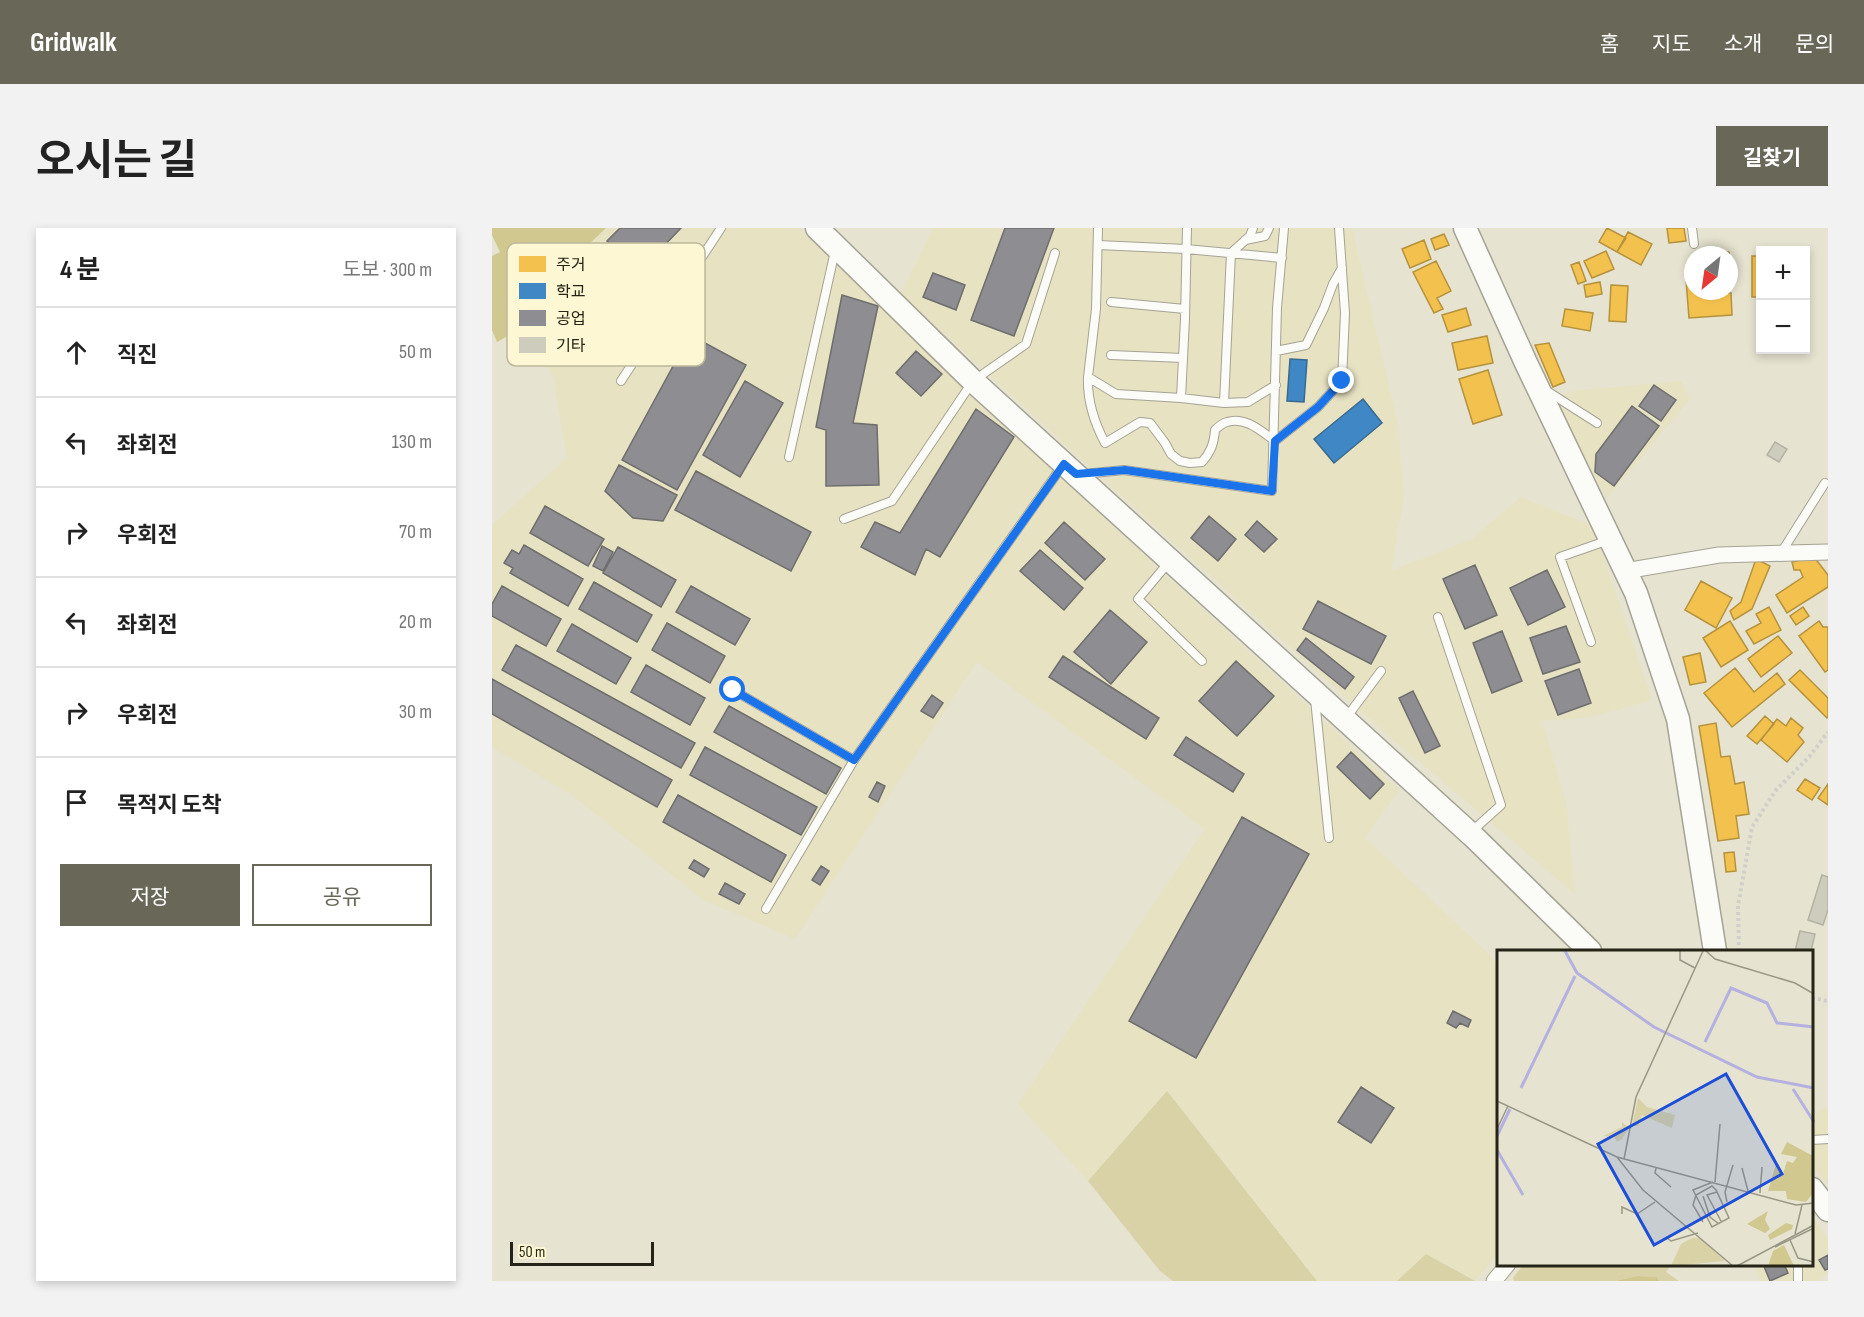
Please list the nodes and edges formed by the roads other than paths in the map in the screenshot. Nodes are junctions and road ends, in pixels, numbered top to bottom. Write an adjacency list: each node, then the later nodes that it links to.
1 (721, 228): 16 (lane)
2 (816, 228): 14 (street)
3 (1098, 228): 13 (lane)
4 (1187, 228): 15 (lane)
5 (1253, 228): 11 (lane)
6 (1269, 228): 11 (lane)
7 (1284, 228): 19 (lane)
8 (1339, 228): 20 (lane)
9 (1465, 228): 30 (street)
10 (1692, 228): 12 (lane)
11 (1245, 240): 18 (lane)
12 (1694, 243)
13 (1098, 245): 15 (lane); 27 (lane)
14 (836, 247): 29 (street); 36 (lane)
15 (1186, 249): 18 (lane); 22 (lane)
16 (705, 252)
17 (1055, 253): 29 (lane)
18 (1231, 253): 19 (lane); 33 (lane)
19 (1282, 258): 23 (lane)
20 (1342, 268): 23 (lane); 35 (lane)
21 (1111, 302): 22 (lane)
22 (1185, 309): 25 (lane)
23 (1276, 351): 31 (lane)
24 (1111, 355): 25 (lane)
25 (1183, 358): 32 (lane)
26 (631, 366): 28 (lane)
27 (1088, 377): 32 (lane); 35 (lane)
28 (621, 381)
29 (973, 381): 37 (street); 39 (lane)
30 (1536, 383): 34 (lane); 40 (street)
31 (1276, 385): 33 (lane); 35 (lane)
32 (1181, 398): 33 (lane)
33 (1224, 404)
34 (1597, 423)
35 (1275, 441): 37 (lane)
36 (789, 457)
37 (1070, 469): 43 (street); 52 (lane)
38 (1825, 483): 42 (lane)
39 (844, 519)
40 (1610, 539): 44 (street); 46 (lane)
41 (1828, 552): 42 (street)
42 (1781, 553): 44 (street)
43 (1170, 561): 47 (lane); 50 (street)
44 (1625, 570): 57 (street)
45 (1438, 617): 53 (lane)
46 (1591, 642)
47 (1202, 661)
48 (1381, 671): 51 (lane)
49 (733, 690): 52 (lane)
50 (1314, 692): 51 (street); 54 (lane)
51 (1345, 720): 53 (street)
52 (854, 760): 55 (lane)
53 (1470, 833): 56 (street)
54 (1329, 838)
55 (766, 909)
56 (1589, 950)
57 (1715, 950)
58 (1828, 1138): 59 (lane)
59 (1813, 1140)
60 (1813, 1190): 61 (street)
61 (1828, 1210)
62 (1506, 1266): 63 (street)
63 (1494, 1281)

